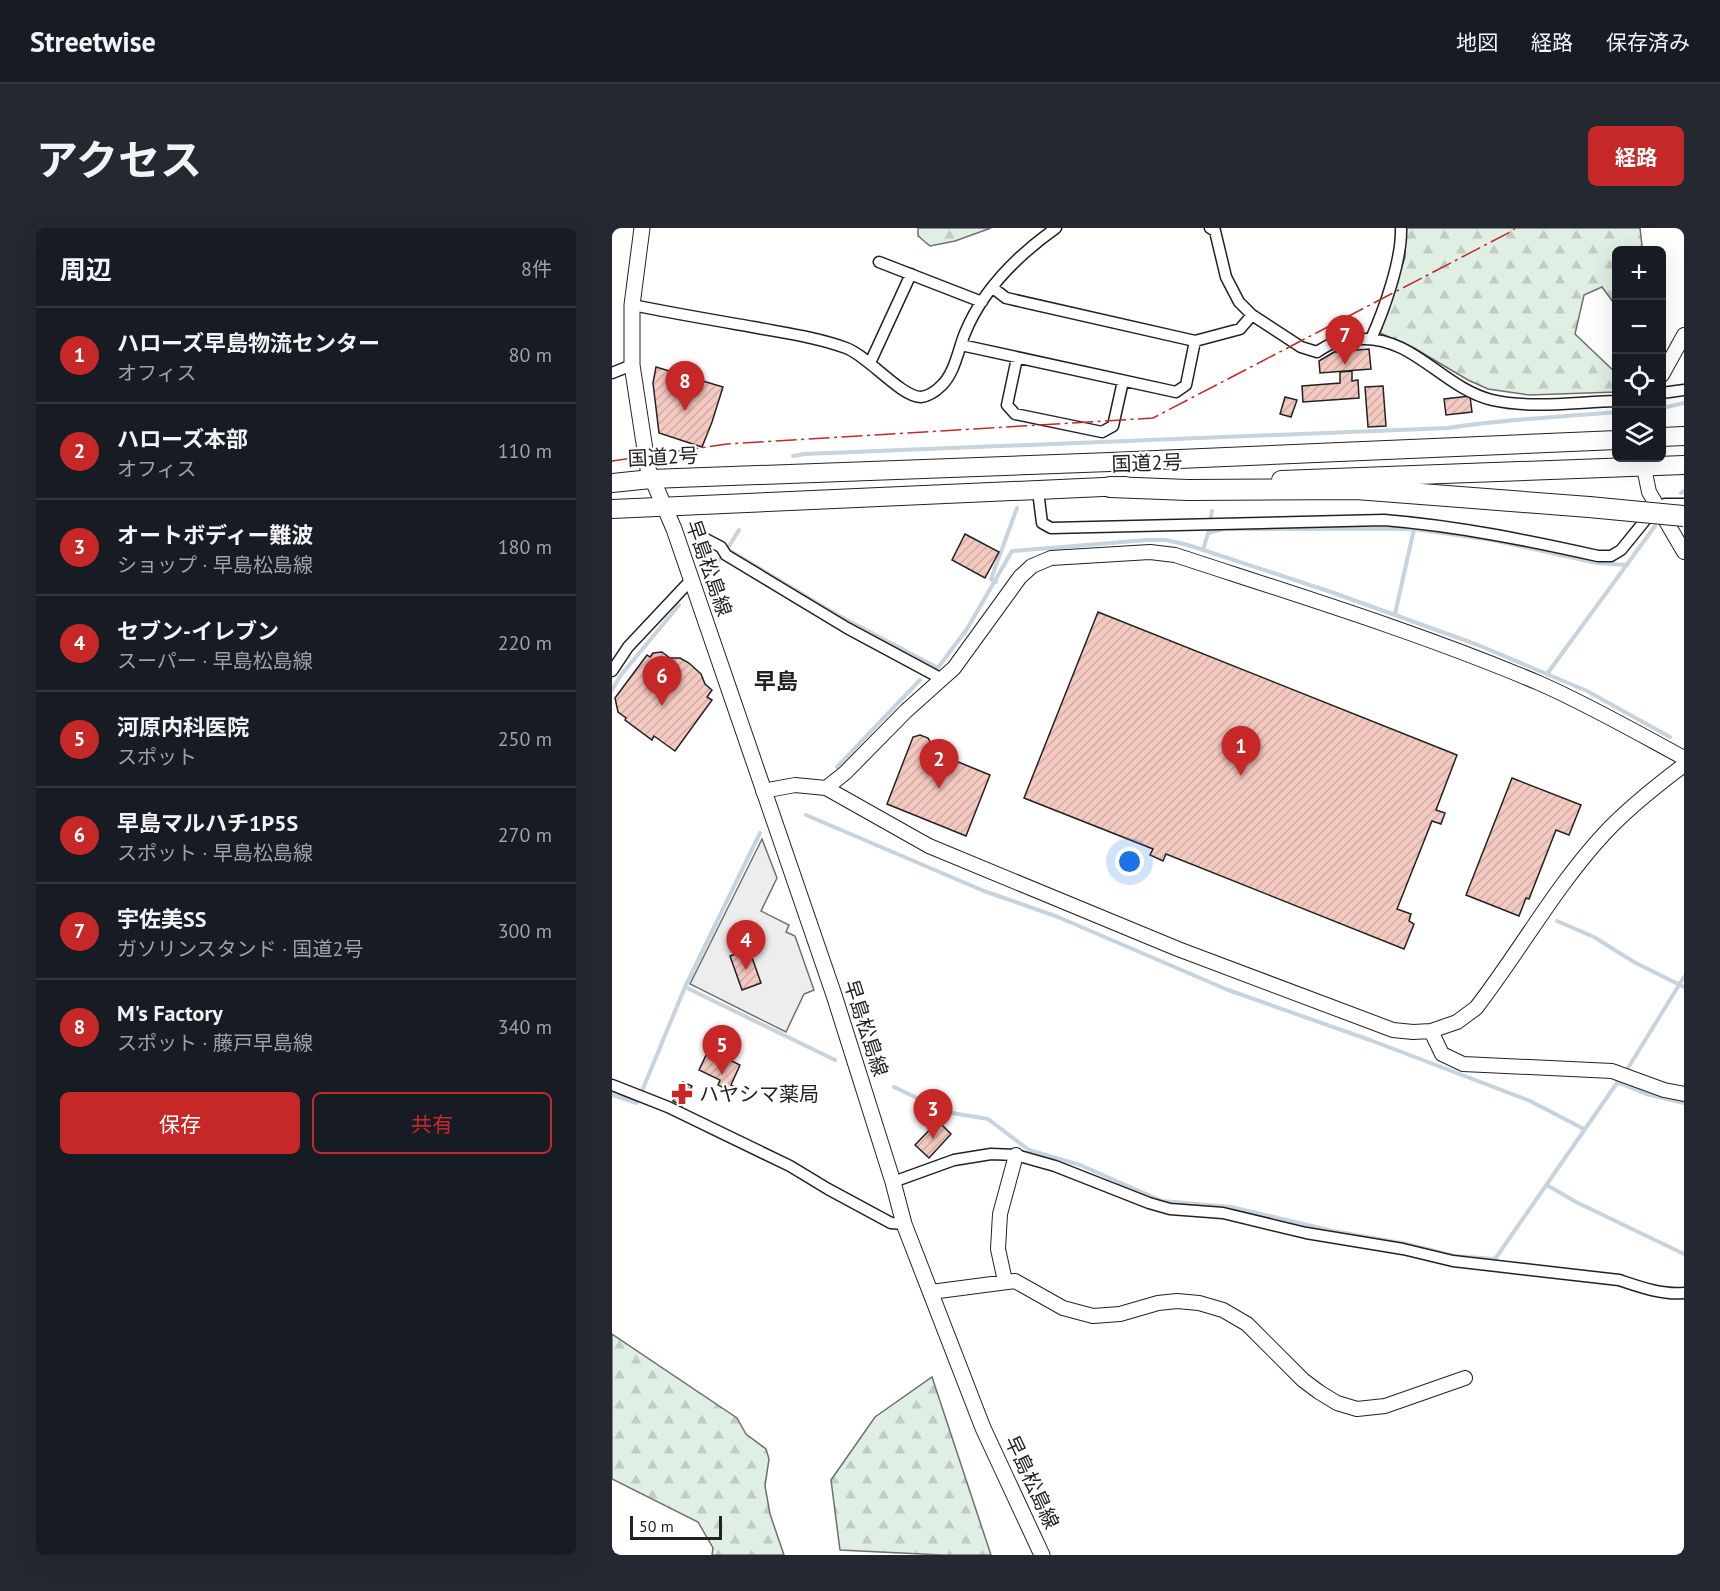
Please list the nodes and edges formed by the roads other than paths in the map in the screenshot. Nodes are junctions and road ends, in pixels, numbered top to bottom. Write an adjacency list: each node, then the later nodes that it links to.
1 (642, 228): 9 (main road, 早島松島線)
2 (1056, 228): 7 (street)
3 (1401, 228): 12 (street)
4 (1216, 229): 10 (street)
5 (879, 262): 6 (street)
6 (911, 274): 8 (street); 16 (street)
7 (993, 288): 8 (street); 13 (street)
8 (982, 302): 14 (street)
9 (632, 305): 16 (street); 17 (main road, 早島松島線)
10 (1252, 315): 12 (street); 13 (street)
11 (1684, 335): 18 (street)
12 (1371, 339): 23 (street)
13 (1195, 341): 20 (street)
14 (961, 345): 15 (street); 16 (street)
15 (1017, 358): 20 (street); 20 (street)
16 (870, 363)
17 (632, 365): 19 (street); 29 (main road, 早島松島線)
18 (1666, 368)
19 (612, 373)
20 (1123, 381)
21 (1684, 390): 22 (street)
22 (1666, 392)
23 (1612, 401)
24 (1684, 436): 25 (highway)
25 (1666, 437)
26 (1612, 440): 29 (highway, 国道2号)
27 (1642, 462): 28 (highway, 国道2号); 31 (highway, 国道2号); 34 (street)
28 (1684, 465)
29 (651, 479): 30 (highway, 国道2号); 35 (main road, 早島松島線)
30 (612, 483)
31 (1110, 487): 32 (highway, 国道2号); 37 (highway, bridge)
32 (1038, 491): 34 (street); 35 (highway, 国道2号)
33 (1684, 504): 34 (street)
34 (1656, 507): 39 (street)
35 (665, 508): 36 (highway, 国道2号); 40 (main road, 早島松島線)
36 (612, 509)
37 (1684, 516)
38 (698, 535): 42 (street)
39 (1684, 552)
40 (690, 581): 41 (street); 46 (main road, 早島松島線)
41 (612, 671)
42 (942, 680): 43 (street); 45 (street)
43 (1684, 758)
44 (1684, 765): 47 (street)
45 (826, 788): 46 (street); 47 (street)
46 (763, 791): 51 (main road, 早島松島線)
47 (1431, 1031): 49 (street)
48 (612, 1085): 52 (street)
49 (1684, 1094)
50 (1016, 1155): 51 (street); 53 (street); 55 (street)
51 (893, 1182): 52 (main road, 早島松島線)
52 (904, 1224): 54 (main road, 早島松島線)
53 (1005, 1281): 54 (street); 56 (street)
54 (931, 1292): 57 (main road, 早島松島線)
55 (1684, 1293)
56 (1465, 1378)
57 (1042, 1555)

